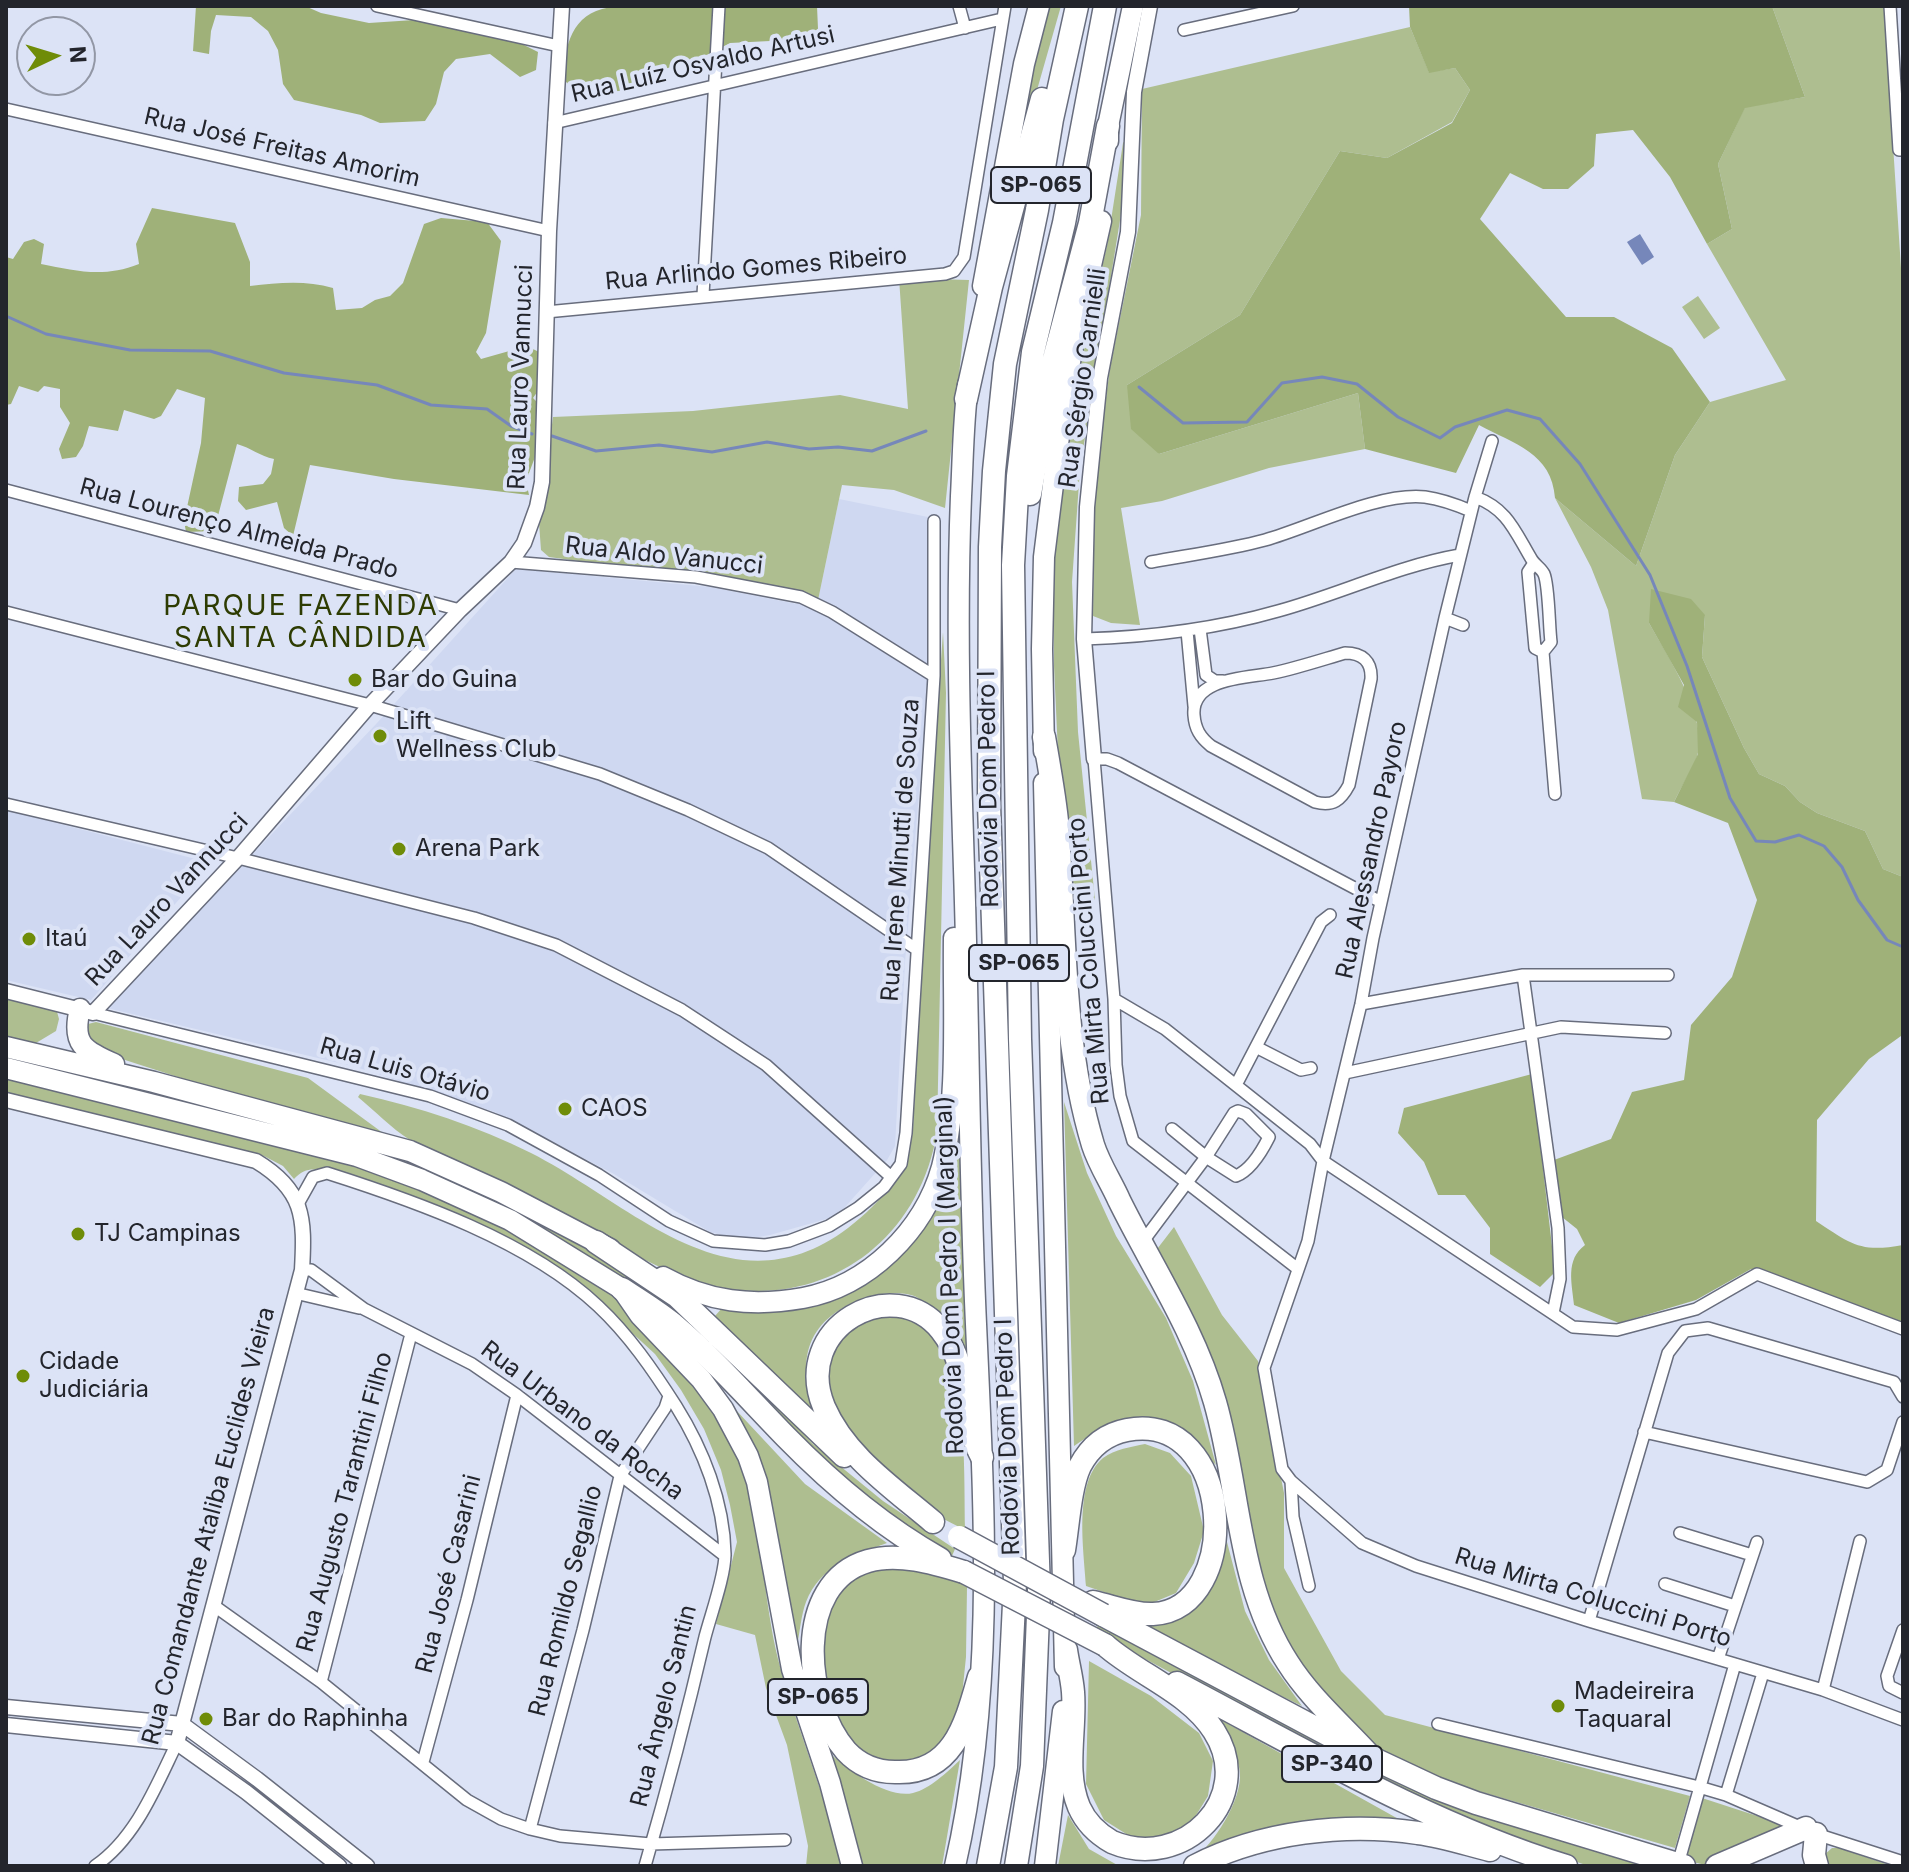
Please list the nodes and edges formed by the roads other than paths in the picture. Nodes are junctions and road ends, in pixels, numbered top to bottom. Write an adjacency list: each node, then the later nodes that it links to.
1 (377, 6): 17 (street)
2 (562, 6): 17 (street, Rua Lauro Vannucci)
3 (719, 6): 18 (street)
4 (959, 6): 15 (street)
5 (1005, 6): 14 (street)
6 (1039, 6): 26 (highway)
7 (1070, 6): 26 (highway)
8 (1077, 6): 141 (highway, Rodovia Dom Pedro I / SP-065)
9 (1105, 6): 37 (highway, Rodovia Dom Pedro I / SP-065)
10 (1133, 6): 21 (highway, SP-065)
11 (1150, 6): 41 (street, Rua Sérgio Carnielli)
12 (1293, 6): 16 (street)
13 (1890, 6): 22 (street)
14 (1002, 19): 15 (street, Rua Luíz Osvaldo Artusi); 24 (street, Rua Arlindo Gomes Ribeiro)
15 (965, 28): 18 (street, Rua Luíz Osvaldo Artusi)
16 (1184, 30)
17 (559, 46): 20 (street, Rua Lauro Vannucci)
18 (714, 84): 20 (street, Rua Luíz Osvaldo Artusi); 24 (street)
19 (6, 109): 23 (street, Rua José Freitas Amorim)
20 (554, 123): 23 (street, Rua Lauro Vannucci)
21 (1108, 126): 37 (highway); 47 (highway, SP-065)
22 (1901, 150)
23 (549, 231): 25 (street, Rua Lauro Vannucci)
24 (703, 295): 25 (street, Rua Arlindo Gomes Ribeiro)
25 (546, 312): 33 (street, Rua Lauro Vannucci)
26 (966, 399): 44 (highway)
27 (1492, 441): 29 (street, Rua Alessandro Payoro)
28 (6, 490): 35 (street, Rua Lourenço Almeida Prado)
29 (1475, 497): 30 (street, Rua Alessandro Payoro); 49 (street)
30 (1471, 511): 32 (street, Rua Alessandro Payoro); 34 (street)
31 (934, 521): 42 (street, Rua Irene Minutti de Souza)
32 (1460, 555): 38 (street, Rua Alessandro Payoro); 40 (street)
33 (511, 562): 35 (street, Rua Lauro Vannucci); 42 (street, Rua Aldo Vanucci)
34 (1151, 562)
35 (460, 610): 45 (street, Rua Lauro Vannucci)
36 (6, 612): 45 (street)
37 (1012, 617): 142 (highway, Rodovia Dom Pedro I / SP-065)
38 (1445, 618): 39 (street); 52 (street, Rua Alessandro Payoro)
39 (1463, 625)
40 (1194, 630): 41 (street); 43 (street); 46 (street)
41 (1084, 639): 48 (street, Rua Sérgio Carnielli)
42 (934, 676): 54 (street, Rua Irene Minutti de Souza)
43 (1224, 681): 46 (street); 46 (street)
44 (958, 682): 77 (highway); 92 (highway, Rodovia Dom Pedro I (Marginal) / SP-065)
45 (370, 705): 51 (street, Rua Lauro Vannucci); 54 (street)
46 (1194, 708)
47 (1044, 737): 78 (highway); 99 (highway, SP-065)
48 (1094, 759): 52 (street); 58 (street, Rua Mirta Coluccini Porto)
49 (1555, 794)
50 (6, 804): 51 (street)
51 (238, 858): 60 (street, Rua Lauro Vannucci); 74 (street)
52 (1381, 902): 59 (street, Rua Alessandro Payoro)
53 (1330, 915): 64 (street)
54 (916, 949): 74 (street, Rua Irene Minutti de Souza)
55 (1523, 975): 56 (street); 59 (street); 61 (street)
56 (1668, 975)
57 (6, 991): 60 (street, Rua Luis Otávio)
58 (1114, 999): 69 (street); 75 (street, Rua Mirta Coluccini Porto)
59 (1361, 1004): 67 (street, Rua Alessandro Payoro)
60 (87, 1011): 68 (highway); 74 (street, Rua Luis Otávio)
61 (1532, 1033): 62 (street); 67 (street); 84 (street)
62 (1665, 1033)
63 (6, 1047): 68 (highway)
64 (1256, 1047): 66 (street); 69 (street)
65 (6, 1068): 81 (highway)
66 (1311, 1068)
67 (1345, 1073): 73 (street, Rua Alessandro Payoro)
68 (154, 1082): 77 (highway)
69 (1236, 1085): 73 (street)
70 (6, 1100): 76 (street)
71 (1172, 1129): 72 (street)
72 (1206, 1157): 72 (street); 75 (street)
73 (1323, 1161): 79 (street, Rua Alessandro Payoro); 84 (street)
74 (890, 1176)
75 (1186, 1182): 78 (street); 79 (street, Rua Mirta Coluccini Porto)
76 (299, 1202): 80 (street, Rua Comandante Ataliba Euclides Vieira); 88 (street)
77 (596, 1242): 95 (highway)
78 (1141, 1244): 125 (highway)
79 (1298, 1269): 94 (street, Rua Alessandro Payoro)
80 (302, 1270): 82 (street, Rua Comandante Ataliba Euclides Vieira); 83 (street, Rua Urbano da Rocha)
81 (622, 1289): 102 (highway); 139 (highway)
82 (295, 1293): 83 (street, Rua Urbano da Rocha); 106 (street, Rua Comandante Ataliba Euclides Vieira)
83 (364, 1309): 86 (street, Rua Urbano da Rocha)
84 (1553, 1313): 85 (street)
85 (1903, 1329)
86 (411, 1334): 87 (street, Rua Urbano da Rocha); 116 (street, Rua Augusto Tarantini Filho)
87 (517, 1395): 93 (street, Rua Urbano da Rocha); 126 (street, Rua José Casarini)
88 (669, 1396): 93 (street, Rua Romildo Segallio); 101 (street)
89 (1903, 1397): 91 (street)
90 (1903, 1422): 91 (street)
91 (1644, 1432): 108 (street)
92 (982, 1457): 95 (highway); 115 (highway, Rodovia Dom Pedro I (Marginal) / SP-065)
93 (620, 1476): 101 (street, Rua Urbano da Rocha); 129 (street, Rua Romildo Segallio)
94 (1291, 1481): 104 (street); 108 (street, Rua Mirta Coluccini Porto)
95 (933, 1522): 105 (highway, bridge)
96 (1680, 1533): 100 (street)
97 (1860, 1541): 117 (street)
98 (1757, 1542): 100 (street)
99 (1064, 1550): 105 (highway); 111 (highway, SP-065)
100 (1752, 1555): 107 (street)
101 (725, 1556): 132 (street, Rua Ângelo Santin)
102 (964, 1572): 110 (highway, bridge); 115 (highway, SP-065)
103 (1665, 1584): 107 (street)
104 (1309, 1586)
105 (1069, 1596): 125 (highway, SP-340, bridge)
106 (213, 1605): 116 (street); 121 (street, Rua Comandante Ataliba Euclides Vieira)
107 (1735, 1606): 112 (street)
108 (1589, 1621): 112 (street, Rua Mirta Coluccini Porto)
109 (1903, 1630): 118 (street)
110 (1105, 1645): 111 (highway); 146 (highway, SP-340)
111 (1066, 1650): 143 (highway, SP-065)
112 (1718, 1659): 113 (street, Rua Mirta Coluccini Porto)
113 (1735, 1664): 114 (street, Rua Mirta Coluccini Porto); 127 (street)
114 (1763, 1673): 117 (street, Rua Mirta Coluccini Porto); 128 (street)
115 (979, 1677): 140 (highway, Rodovia Dom Pedro I (Marginal) / SP-065)
116 (321, 1682): 126 (street)
117 (1823, 1690): 120 (street, Rua Mirta Coluccini Porto)
118 (1903, 1693)
119 (6, 1707): 121 (street)
120 (1903, 1720)
121 (182, 1724): 124 (street, Rua Comandante Ataliba Euclides Vieira); 137 (street)
122 (1438, 1724): 127 (street)
123 (6, 1725): 124 (street)
124 (177, 1743): 135 (street, Rua Comandante Ataliba Euclides Vieira); 136 (street)
125 (1372, 1758): 134 (highway, SP-340)
126 (423, 1762): 129 (street)
127 (1699, 1787): 128 (street); 134 (street)
128 (1726, 1795): 130 (street)
129 (530, 1829): 132 (street)
130 (1811, 1831): 133 (street); 147 (highway); 148 (highway)
131 (785, 1840): 132 (street)
132 (651, 1844): 138 (street, Rua Ângelo Santin)
133 (1903, 1862)
134 (1681, 1865)
135 (95, 1866)
136 (339, 1866)
137 (367, 1866)
138 (645, 1866)
139 (852, 1866)
140 (955, 1866)
141 (988, 1866)
142 (1016, 1866)
143 (1045, 1866)
144 (1195, 1866): 145 (highway)
145 (1550, 1866)
146 (1566, 1866)
147 (1717, 1866)
148 (1817, 1866)

